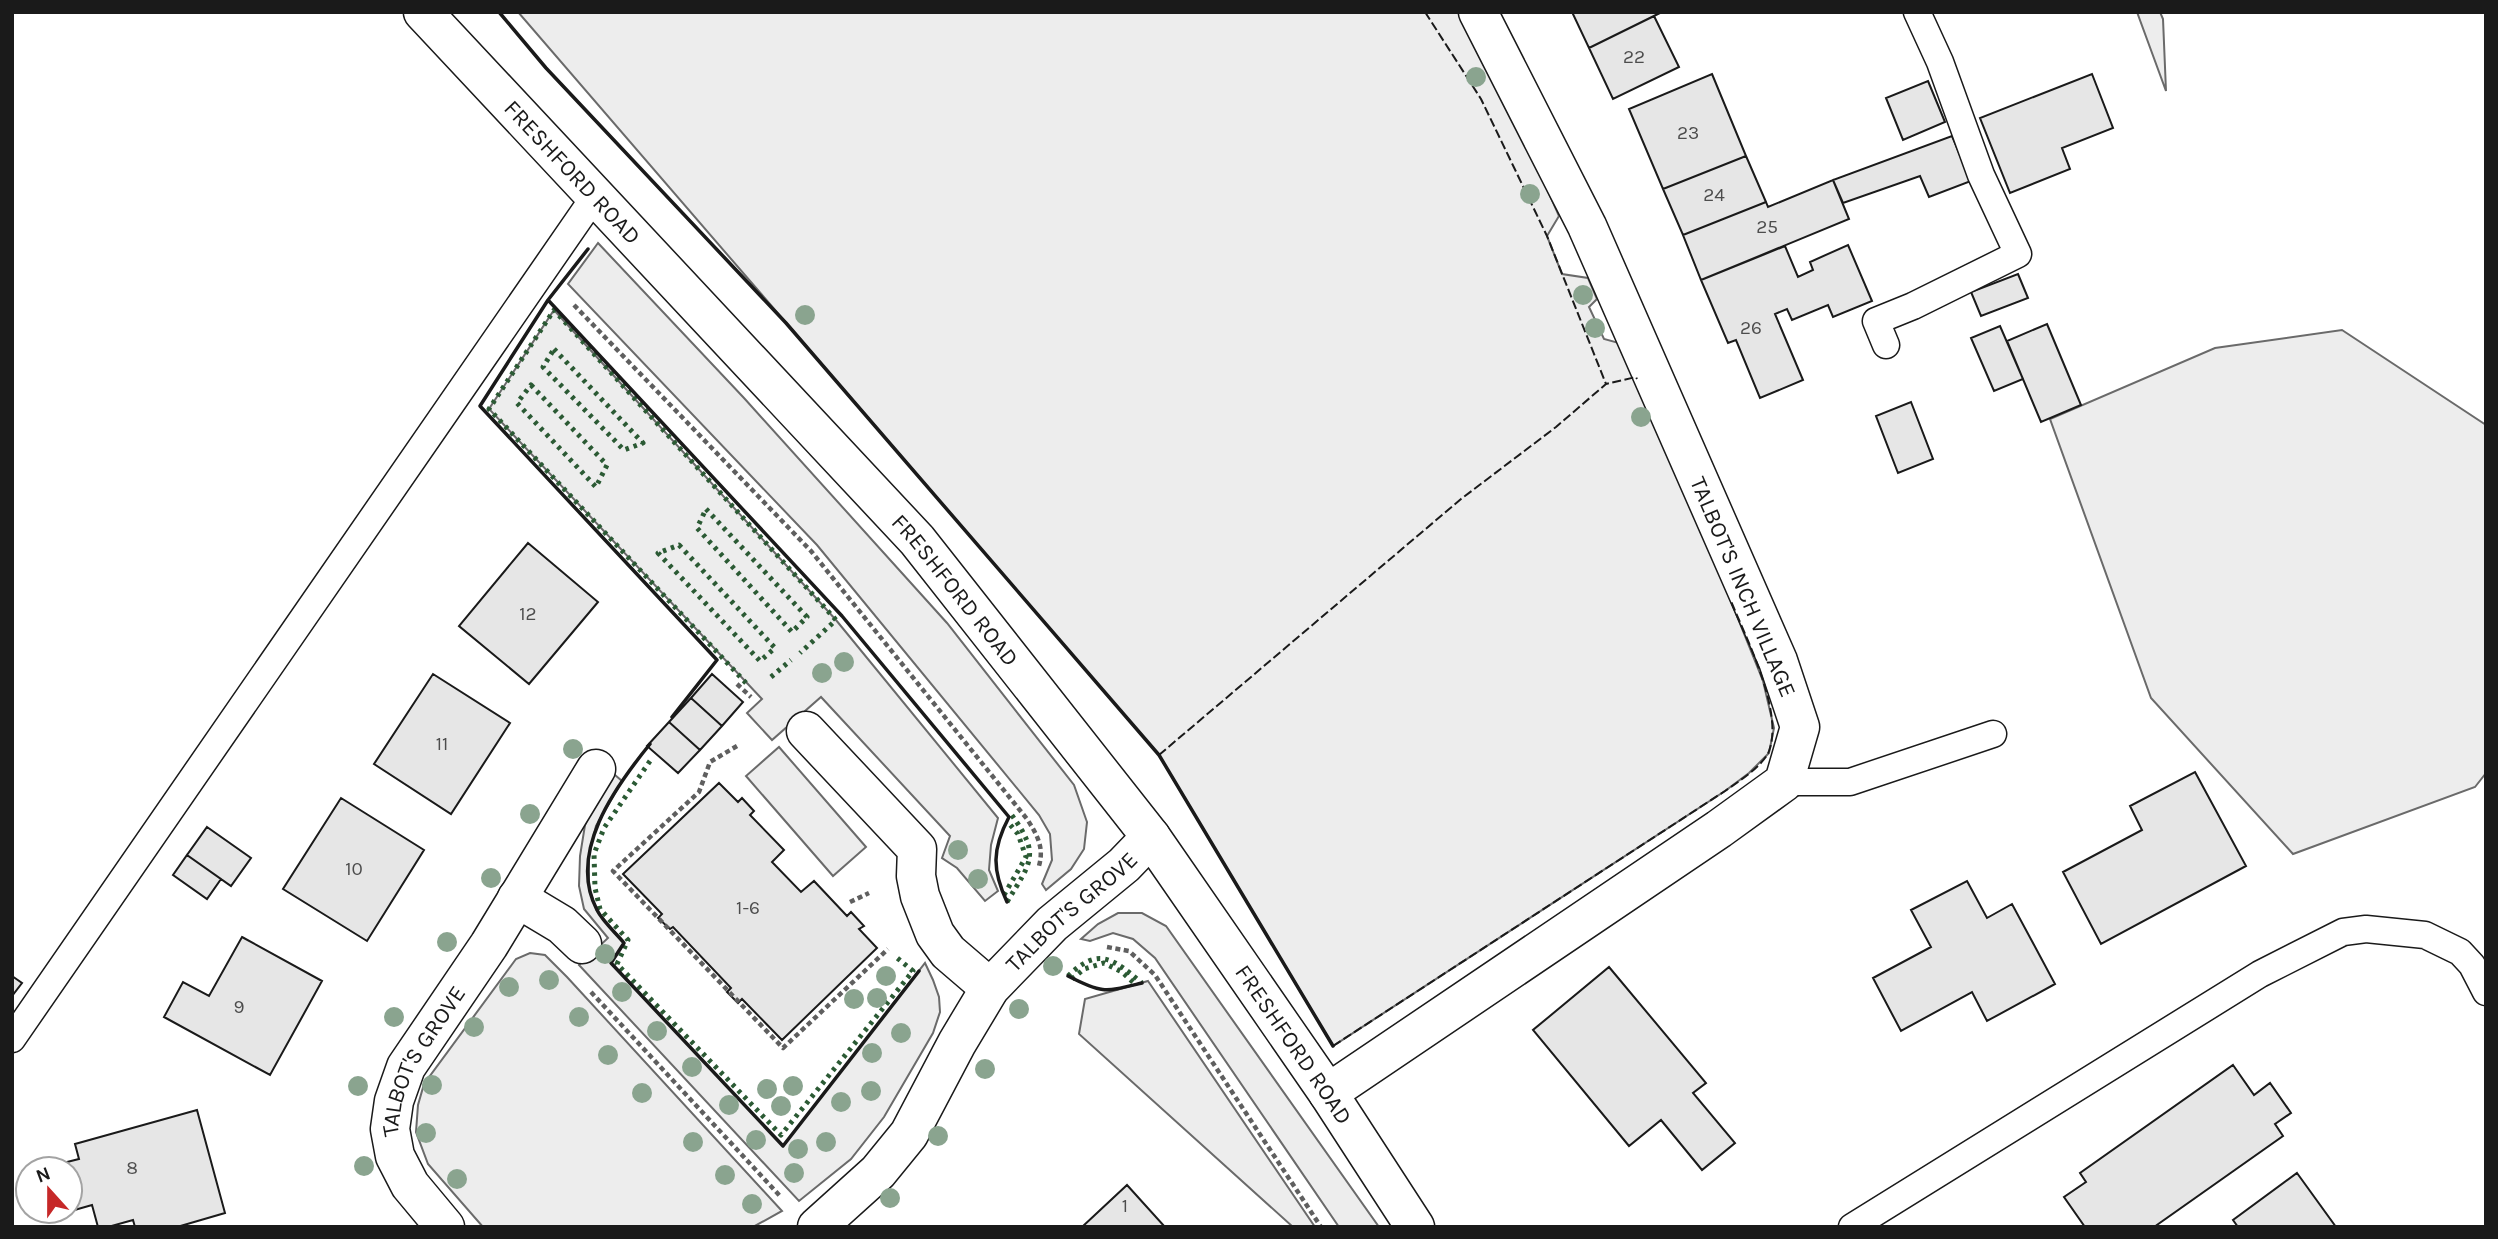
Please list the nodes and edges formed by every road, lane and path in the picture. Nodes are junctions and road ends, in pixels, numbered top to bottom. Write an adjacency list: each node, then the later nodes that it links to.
1 (424, 12): 4 (street, FRESHFORD ROAD)
2 (1478, 12): 13 (street, TALBOT'S INCH VILLAGE)
3 (1917, 12): 6 (lane)
4 (594, 197): 14 (street, FRESHFORD ROAD); 23 (lane)
5 (574, 304): 15 (path)
6 (1886, 345)
7 (737, 684): 8 (path)
8 (751, 697)
9 (806, 731): 21 (street, TALBOT'S GROVE)
10 (1993, 734): 13 (lane)
11 (737, 746): 17 (path)
12 (596, 769): 16 (street, TALBOT'S GROVE)
13 (1784, 782): 24 (street)
14 (1151, 837): 21 (street, TALBOT'S GROVE); 24 (street, FRESHFORD ROAD)
15 (1036, 875)
16 (517, 898): 18 (street); 26 (street, TALBOT'S GROVE)
17 (893, 943)
18 (582, 944)
19 (1104, 947): 28 (path)
20 (587, 987): 25 (path)
21 (990, 988): 27 (street, TALBOT'S GROVE)
22 (2486, 992): 30 (lane)
23 (12, 1039)
24 (1328, 1093): 29 (street, FRESHFORD ROAD)
25 (783, 1200)
26 (445, 1227)
27 (817, 1227)
28 (1321, 1227)
29 (1415, 1227)
30 (1852, 1227)

